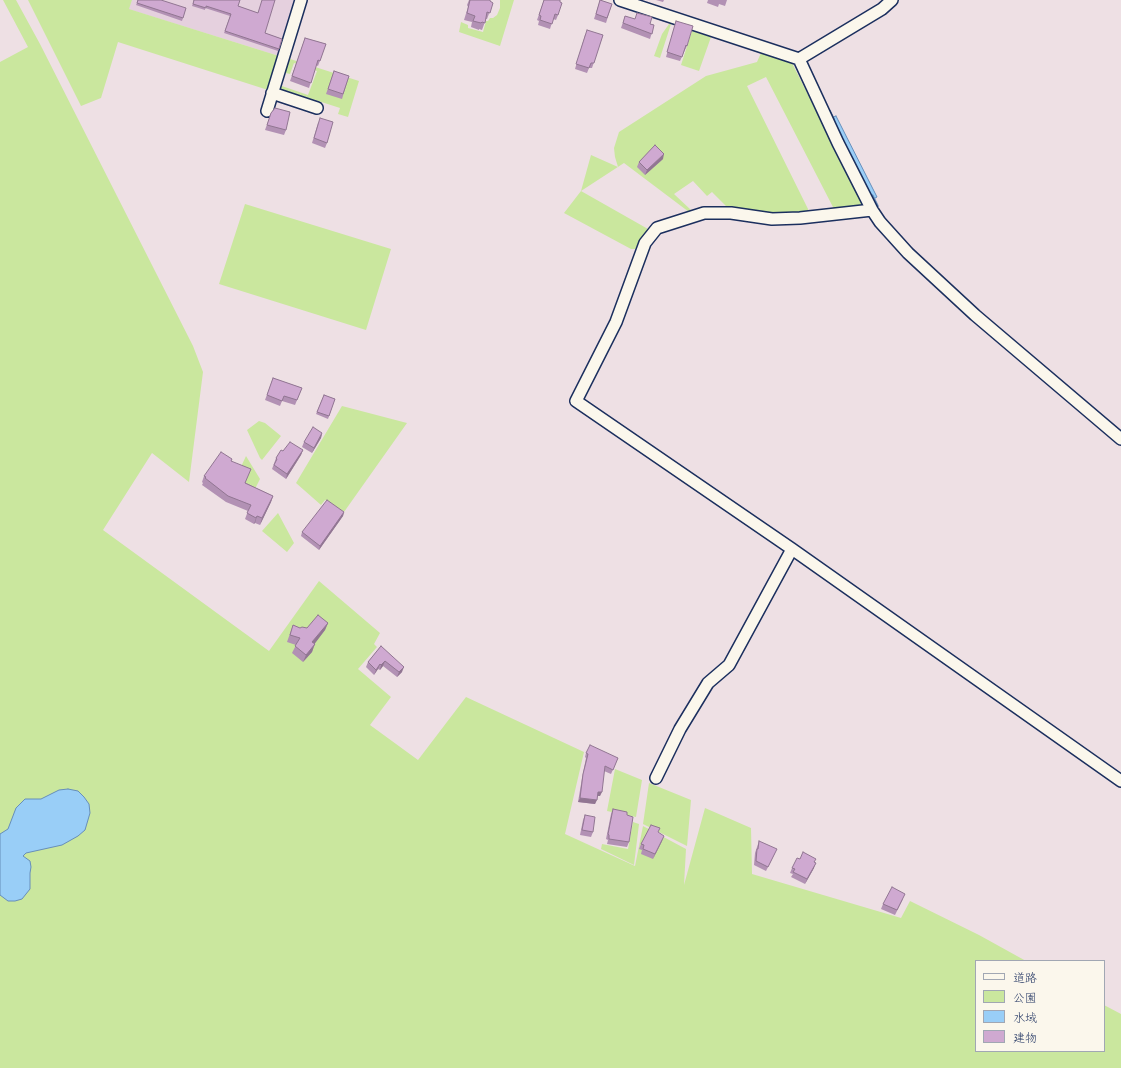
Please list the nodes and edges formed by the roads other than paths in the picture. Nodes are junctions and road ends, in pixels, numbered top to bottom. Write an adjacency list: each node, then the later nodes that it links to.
1 (301, 0): 5 (street)
2 (620, 0): 4 (street)
3 (892, 0): 4 (street)
4 (799, 59): 8 (street)
5 (272, 93): 6 (street); 7 (street)
6 (317, 108)
7 (267, 111)
8 (872, 210): 9 (street); 10 (street)
9 (1121, 439)
10 (792, 549): 11 (street); 12 (street)
11 (656, 778)
12 (1121, 781)

